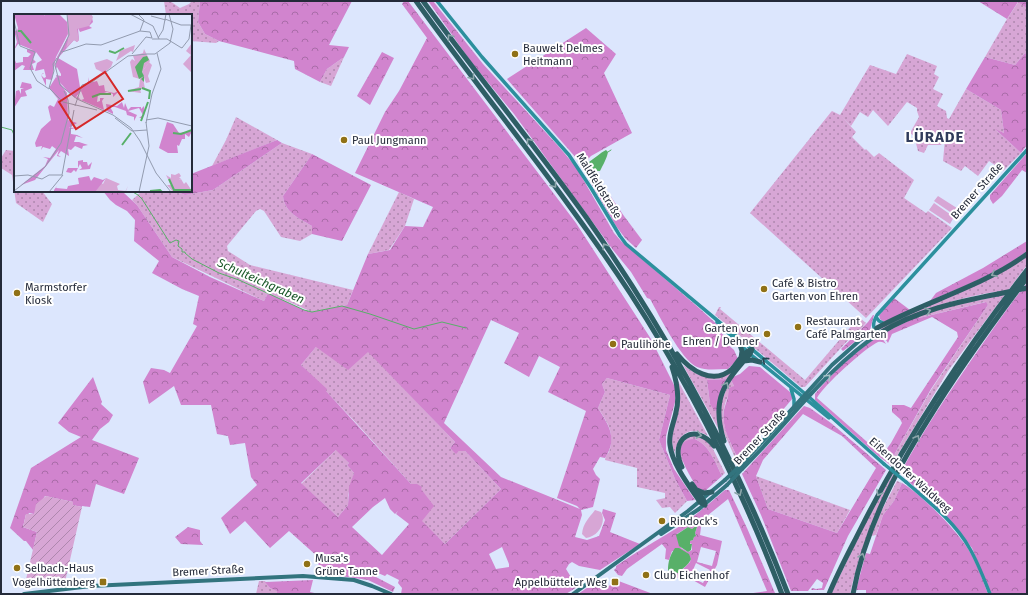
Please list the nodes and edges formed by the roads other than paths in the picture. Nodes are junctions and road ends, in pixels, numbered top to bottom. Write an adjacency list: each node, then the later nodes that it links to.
1 (416, 1): 16 (highway, one-way to 16)
2 (423, 1): 13 (highway, one-way to 2)
3 (436, 1): 9 (main road, Maldfeldstraße)
4 (1027, 150): 10 (main road, Bremer Straße)
5 (1027, 254): 11 (highway, one-way to 11)
6 (1027, 270): 35 (highway, one-way to 35)
7 (1027, 278): 36 (highway, one-way to 7)
8 (1027, 288): 12 (highway, one-way to 8, bridge)
9 (711, 315): 14 (main road, Maldfeldstraße); 15 (main road, Maldfeldstraße)
10 (876, 316): 11 (main road); 12 (main road)
11 (885, 324): 12 (highway)
12 (877, 330): 20 (main road, Bremer Straße); 21 (main road, Bremer Straße, one-way to 12)
13 (667, 342): 17 (highway); 23 (highway)
14 (740, 345): 15 (main road, Maldfeldstraße); 17 (highway)
15 (750, 352): 17 (highway); 18 (main road, Maldfeldstraße); 20 (main road, Maldfeldstraße, one-way to 15)
16 (668, 355): 24 (highway); 29 (highway)
17 (742, 360): 18 (highway); 23 (highway, one-way to 17)
18 (760, 362): 19 (main road, Maldfeldstraße)
19 (791, 388): 20 (main road, Maldfeldstraße); 22 (main road)
20 (804, 395): 21 (main road, Eißendorfer Waldweg); 22 (main road, Bremer Straße)
21 (808, 399): 25 (main road, Bremer Straße); 37 (main road, Eißendorfer Waldweg, bridge)
22 (794, 406): 25 (main road, Bremer Straße)
23 (728, 455): 34 (highway)
24 (723, 458): 27 (highway, one-way to 24); 33 (highway, one-way to 33)
25 (742, 467): 26 (main road, Bremer Straße, bridge)
26 (726, 482): 28 (main road, Bremer Straße); 29 (main road, Bremer Straße)
27 (696, 490): 28 (highway); 29 (highway)
28 (712, 492): 29 (main road, Bremer Straße)
29 (702, 502): 32 (main road, Bremer Straße)
30 (24, 594): 31 (main road, Bremer Straße)
31 (391, 594)
32 (573, 594)
33 (782, 594)
34 (788, 594)
35 (829, 594)
36 (853, 594)
37 (990, 594)

